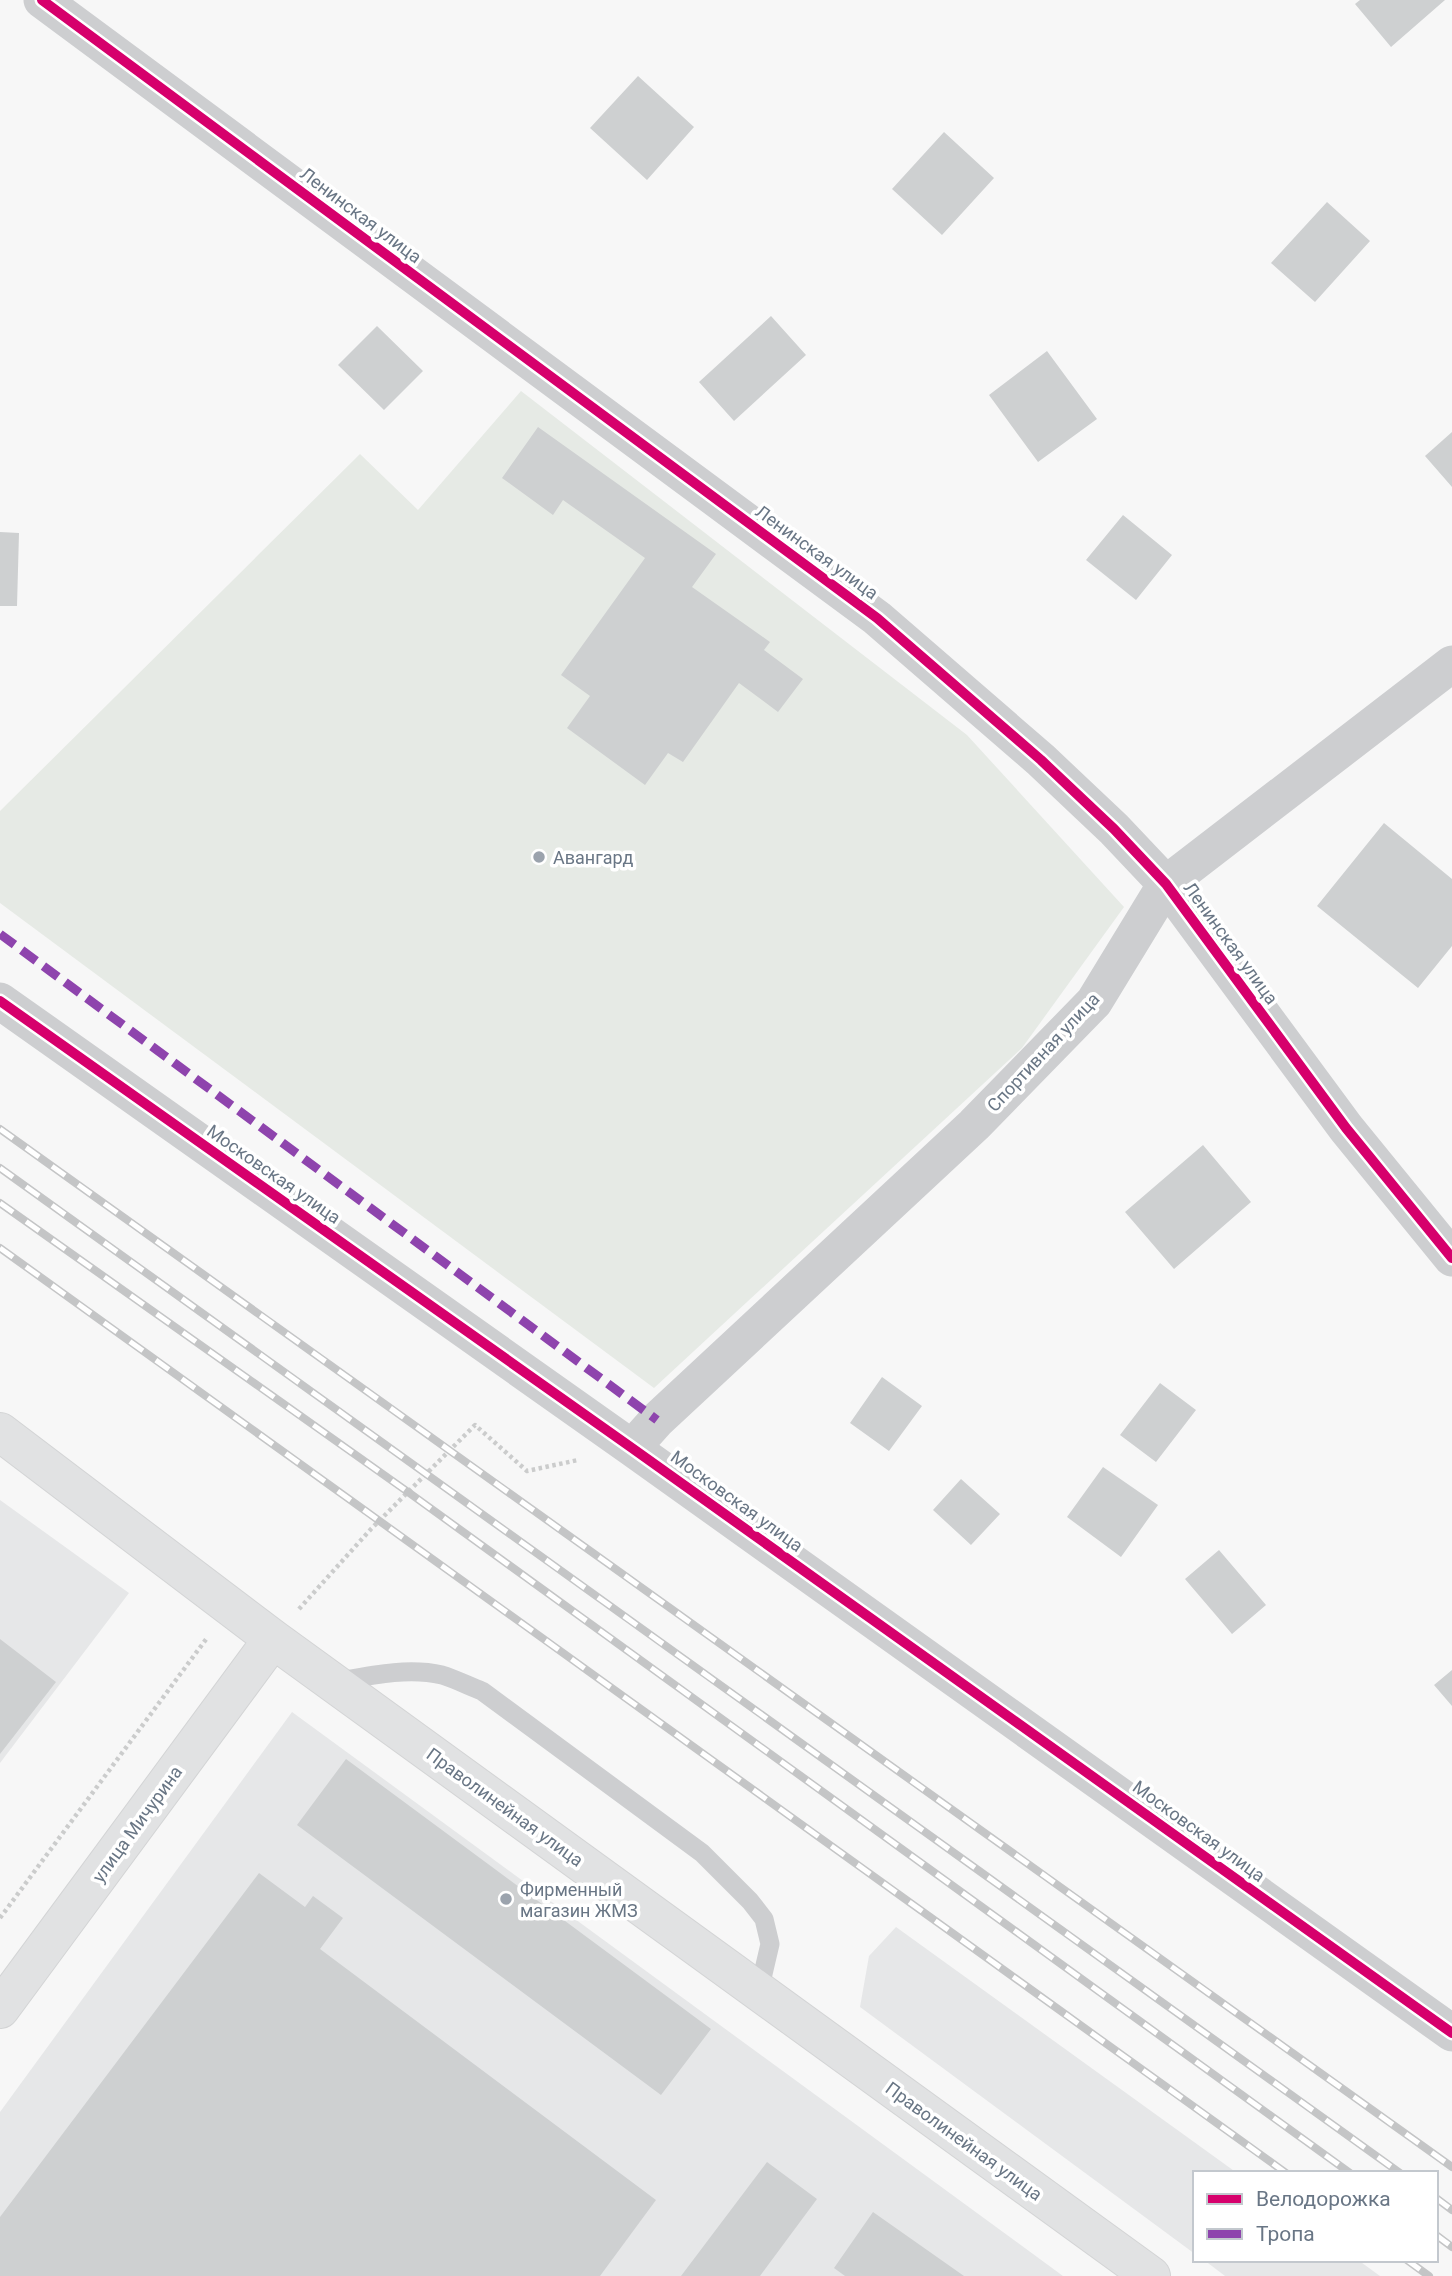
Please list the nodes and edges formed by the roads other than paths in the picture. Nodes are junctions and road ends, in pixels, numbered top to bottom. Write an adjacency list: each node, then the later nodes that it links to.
1 (42, 0): 3 (street, Ленинская улица)
2 (1452, 664): 3 (street, Спортивная улица)
3 (1166, 884): 5 (street, Ленинская улица); 7 (street, Спортивная улица)
4 (0, 1001): 7 (street, Московская улица)
5 (1452, 1258)
6 (0, 1432): 8 (main road, Праволинейная улица)
7 (632, 1448): 12 (street, Московская улица)
8 (273, 1639): 9 (main road, Праволинейная улица); 11 (main road, улица Мичурина)
9 (333, 1682): 10 (main road, Праволинейная улица); 10 (lane)
10 (759, 1991): 13 (main road, Праволинейная улица)
11 (0, 2010)
12 (1452, 2033)
13 (1151, 2276)

